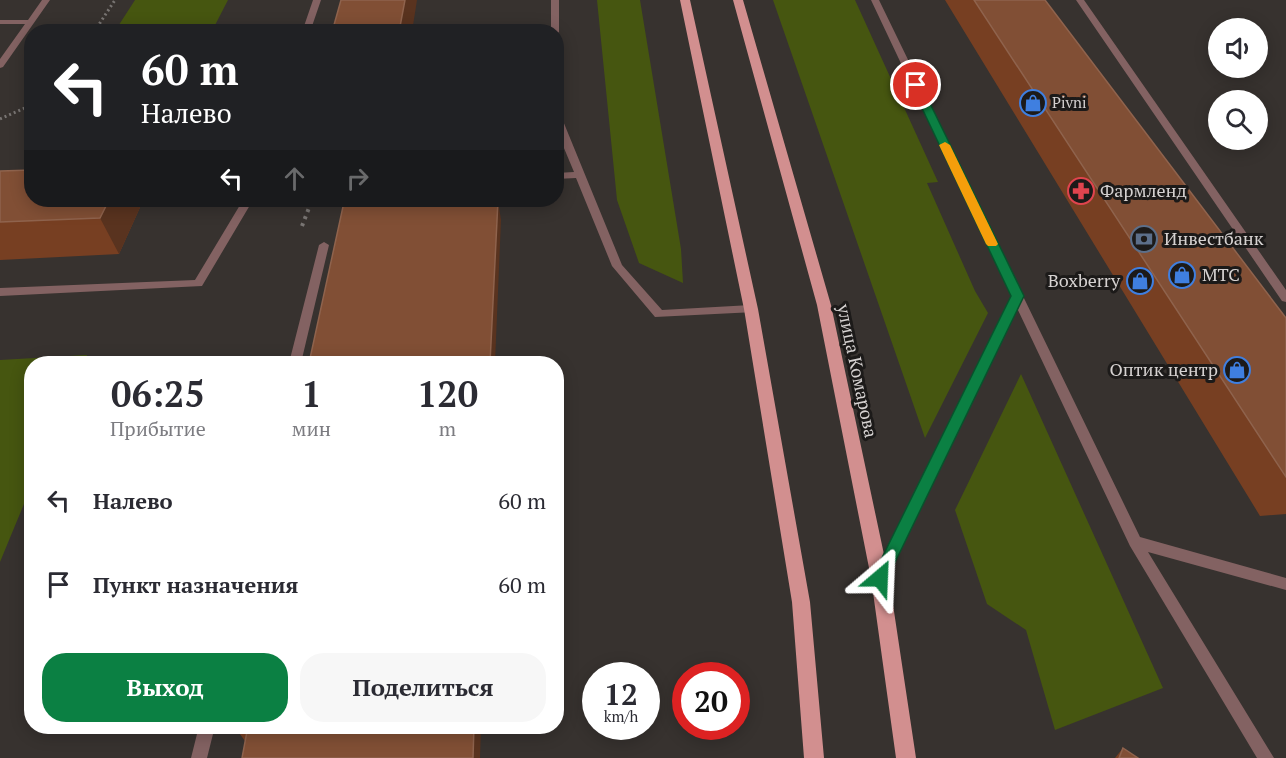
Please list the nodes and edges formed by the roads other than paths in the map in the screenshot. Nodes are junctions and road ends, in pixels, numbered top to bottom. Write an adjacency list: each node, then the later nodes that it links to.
1 (46, 0): 8 (lane)
2 (317, 0): 11 (lane)
3 (555, 0): 12 (lane)
4 (685, 0): 23 (main road)
5 (738, 0): 26 (main road, улица Комарова)
6 (875, 0): 21 (lane)
7 (1080, 0): 22 (lane)
8 (31, 21): 9 (lane); 10 (lane)
9 (0, 22)
10 (29, 24)
11 (309, 24)
12 (555, 24)
13 (24, 31): 14 (lane)
14 (0, 65)
15 (564, 136): 16 (lane)
16 (580, 175): 17 (lane); 23 (lane)
17 (564, 176)
18 (244, 207): 20 (lane)
19 (324, 245): 24 (lane)
20 (0, 292)
21 (1017, 296): 25 (lane); 26 (lane)
22 (1286, 298)
23 (751, 309): 30 (main road)
24 (297, 356)
25 (1135, 542): 27 (lane); 32 (lane)
26 (880, 578): 31 (main road, улица Комарова)
27 (1286, 584)
28 (205, 734): 29 (lane)
29 (199, 758)
30 (814, 758)
31 (906, 758)
32 (1266, 758)

